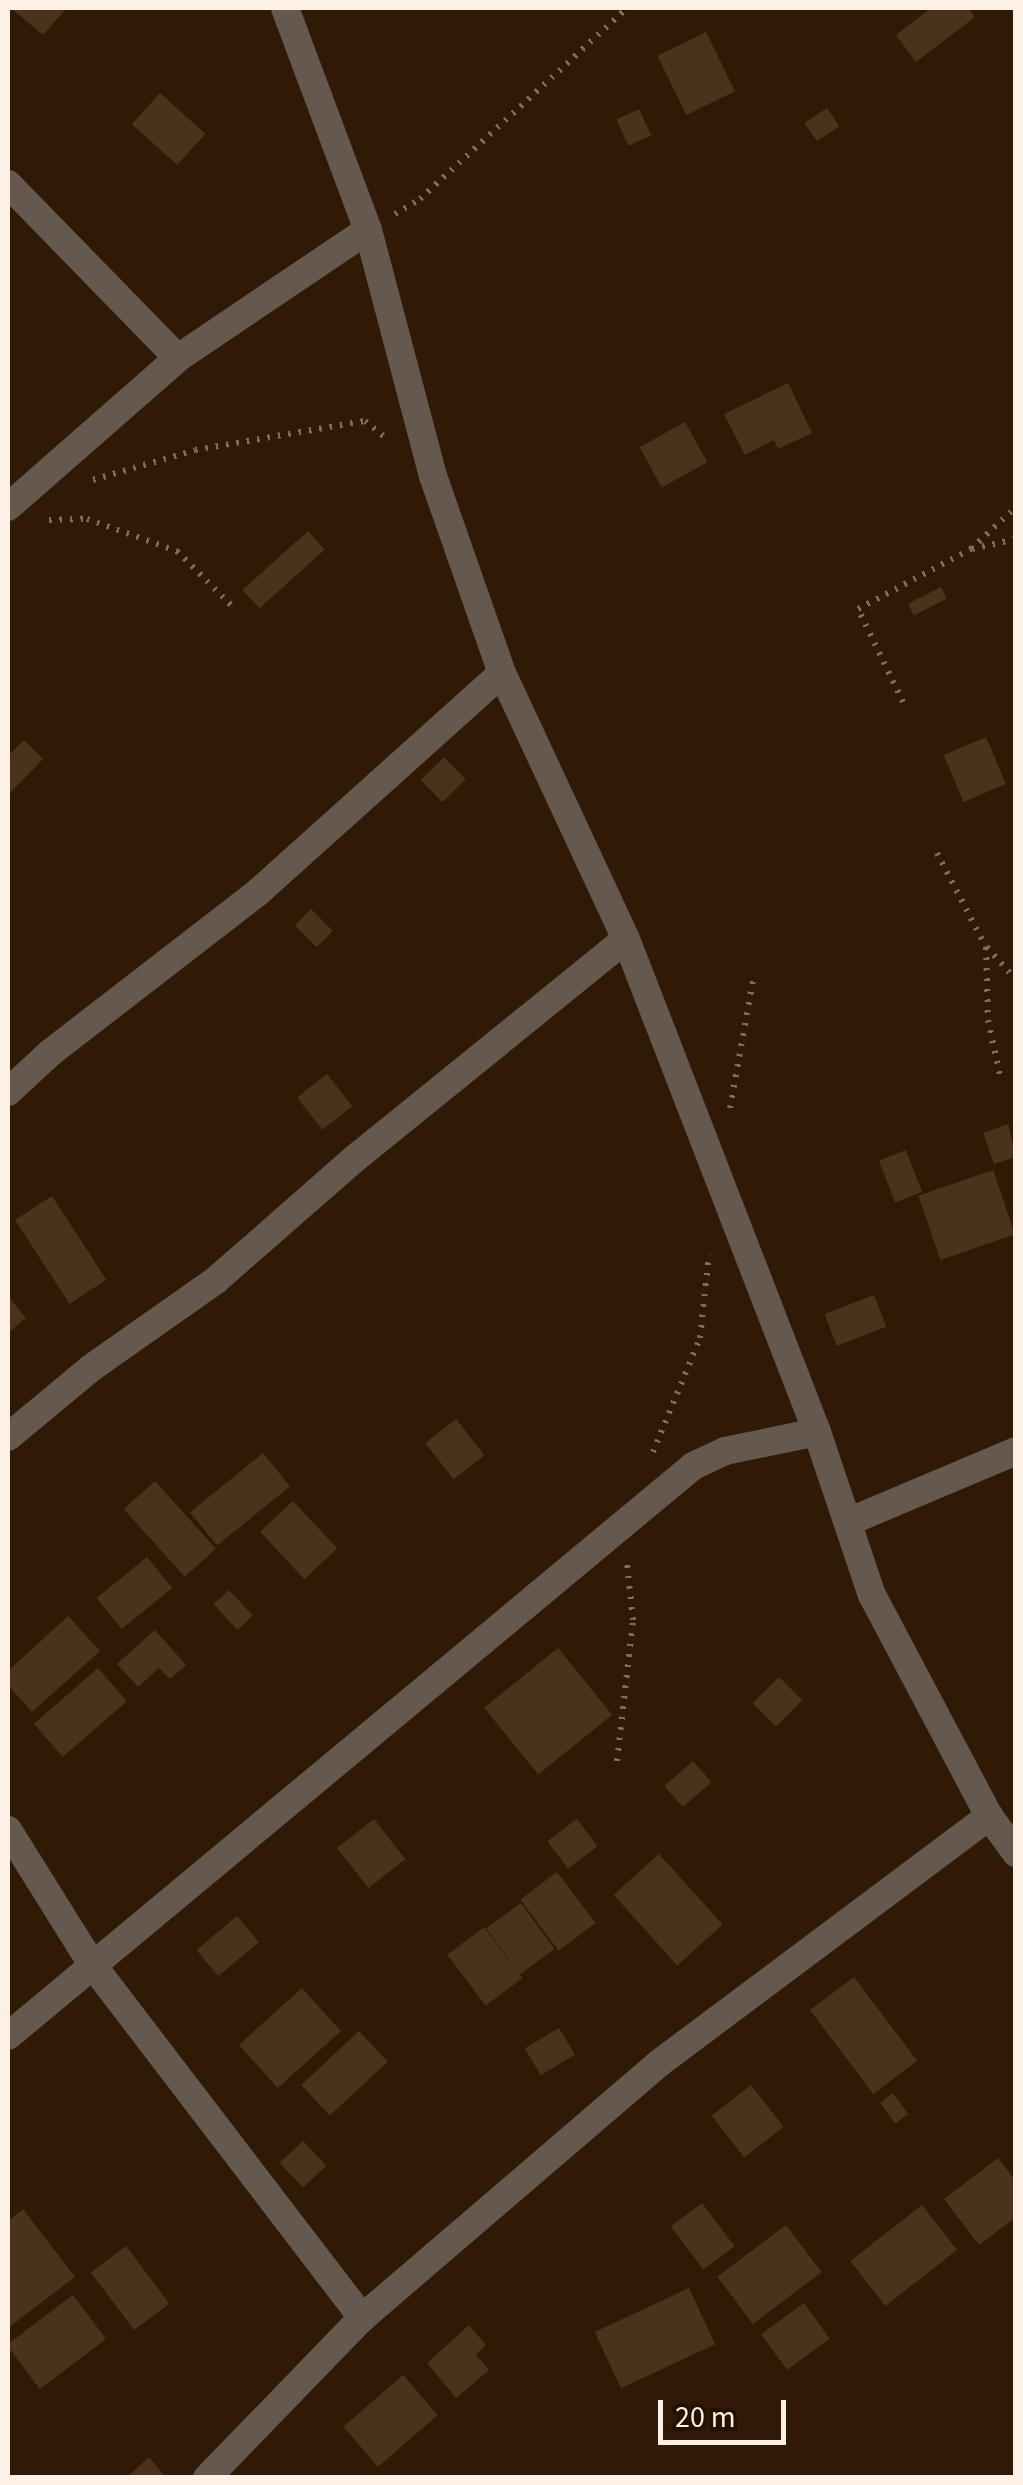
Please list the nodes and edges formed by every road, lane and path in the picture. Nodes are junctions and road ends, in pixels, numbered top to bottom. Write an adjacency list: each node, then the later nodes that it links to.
1 (285, 8): 4 (street)
2 (626, 8): 4 (path)
3 (8, 184): 5 (street)
4 (368, 230): 5 (street); 6 (street)
5 (178, 358): 9 (street)
6 (433, 476): 7 (path); 14 (street)
7 (84, 483)
8 (1016, 506): 12 (path)
9 (8, 507)
10 (47, 520): 13 (path)
11 (1016, 539): 12 (path)
12 (971, 549): 15 (path)
13 (234, 608)
14 (502, 673): 17 (street); 22 (street)
15 (903, 702)
16 (936, 853): 18 (path)
17 (626, 939): 23 (street); 26 (street)
18 (986, 946): 20 (path); 21 (path)
19 (754, 974): 23 (path)
20 (1016, 980)
21 (1001, 1080)
22 (8, 1092)
23 (718, 1178): 25 (street)
24 (710, 1249): 28 (path)
25 (817, 1432): 29 (street); 30 (street)
26 (8, 1437)
27 (1016, 1451): 29 (street)
28 (651, 1457)
29 (848, 1522): 32 (street)
30 (623, 1525): 31 (path); 35 (street)
31 (617, 1761)
32 (989, 1816): 34 (street); 37 (street)
33 (8, 1830): 35 (street)
34 (1016, 1853)
35 (91, 1963): 36 (street); 37 (street)
36 (8, 2036)
37 (362, 2318): 38 (street)
38 (207, 2478)

